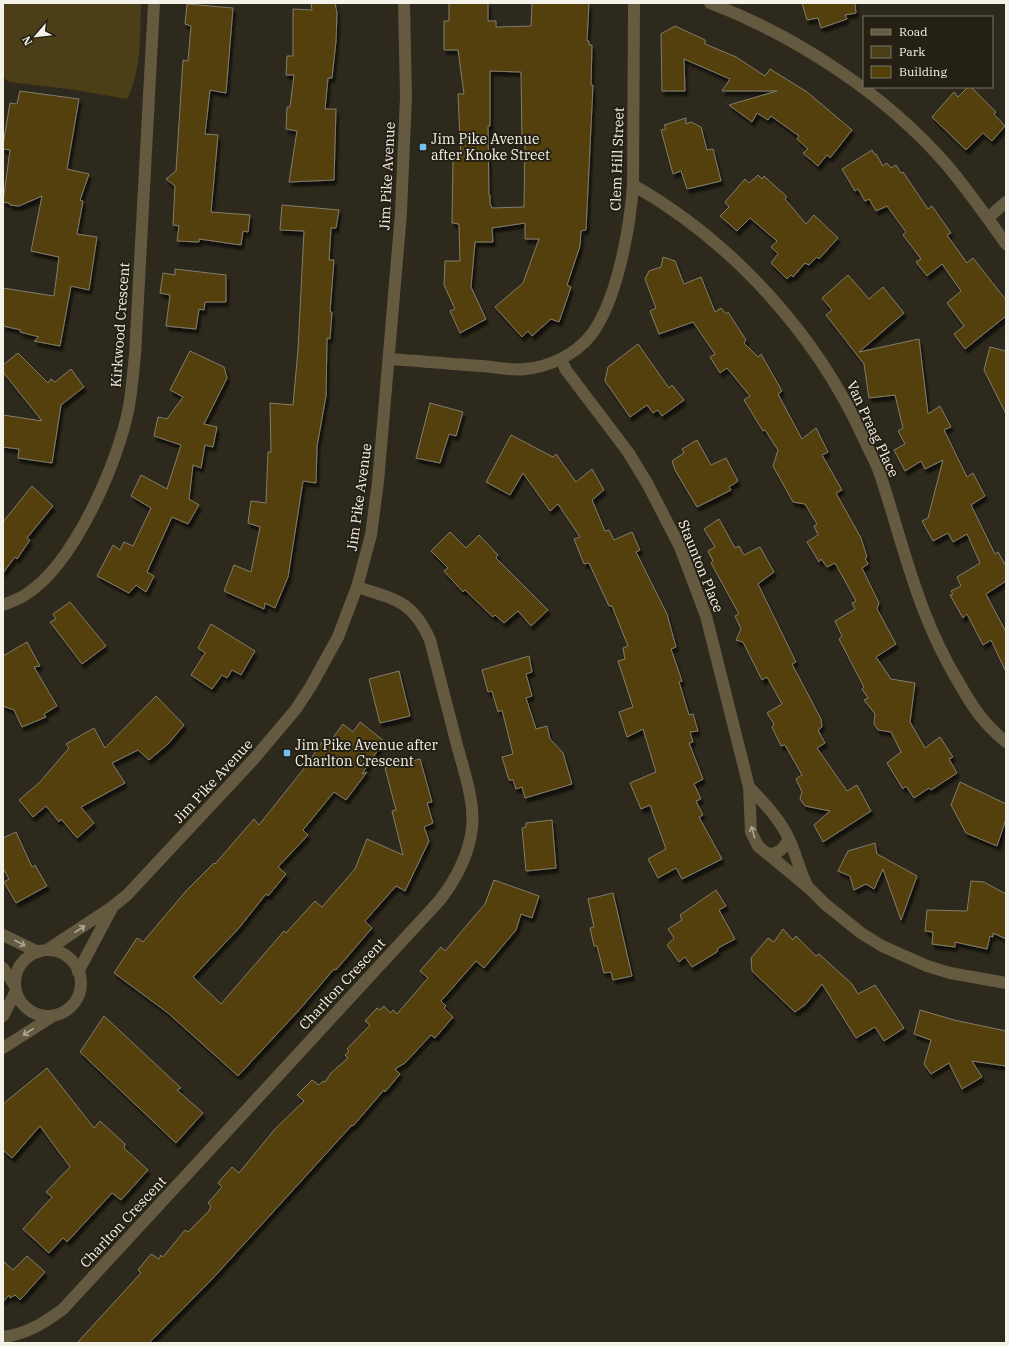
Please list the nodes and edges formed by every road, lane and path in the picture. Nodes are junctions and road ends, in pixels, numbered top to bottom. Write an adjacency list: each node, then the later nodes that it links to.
1 (154, 3): 14 (street, Kirkwood Crescent)
2 (404, 3): 11 (street, Jim Pike Avenue)
3 (634, 3): 7 (street, Clem Hill Street)
4 (710, 3): 5 (street)
5 (863, 88)
6 (863, 88): 9 (street)
7 (633, 185): 12 (street, Clem Hill Street); 15 (street, Van Praag Place)
8 (1006, 202): 9 (street)
9 (988, 218): 10 (street)
10 (1006, 244)
11 (388, 359): 12 (street, Clem Hill Street); 13 (street, Jim Pike Avenue)
12 (560, 360): 16 (street, Staunton Place)
13 (358, 587): 20 (street, Jim Pike Avenue); 30 (street, Charlton Crescent)
14 (3, 605)
15 (1006, 742)
16 (749, 786): 17 (street, Staunton Place); 18 (street, Staunton Place, one-way to 16)
17 (789, 839): 18 (street); 19 (street, Staunton Place)
18 (769, 854): 19 (street, Staunton Place)
19 (809, 888): 25 (street, Staunton Place)
20 (112, 907): 22 (street, Jim Pike Avenue, one-way to 20); 24 (street, Jim Pike Avenue)
21 (3, 935): 22 (street, one-way to 22)
22 (42, 951): 24 (street); 26 (street)
23 (3, 968): 26 (street)
24 (78, 972): 28 (street)
25 (1006, 983)
26 (16, 988): 27 (street); 28 (street)
27 (3, 1016)
28 (52, 1016): 29 (street, one-way to 29)
29 (3, 1048)
30 (3, 1337)

